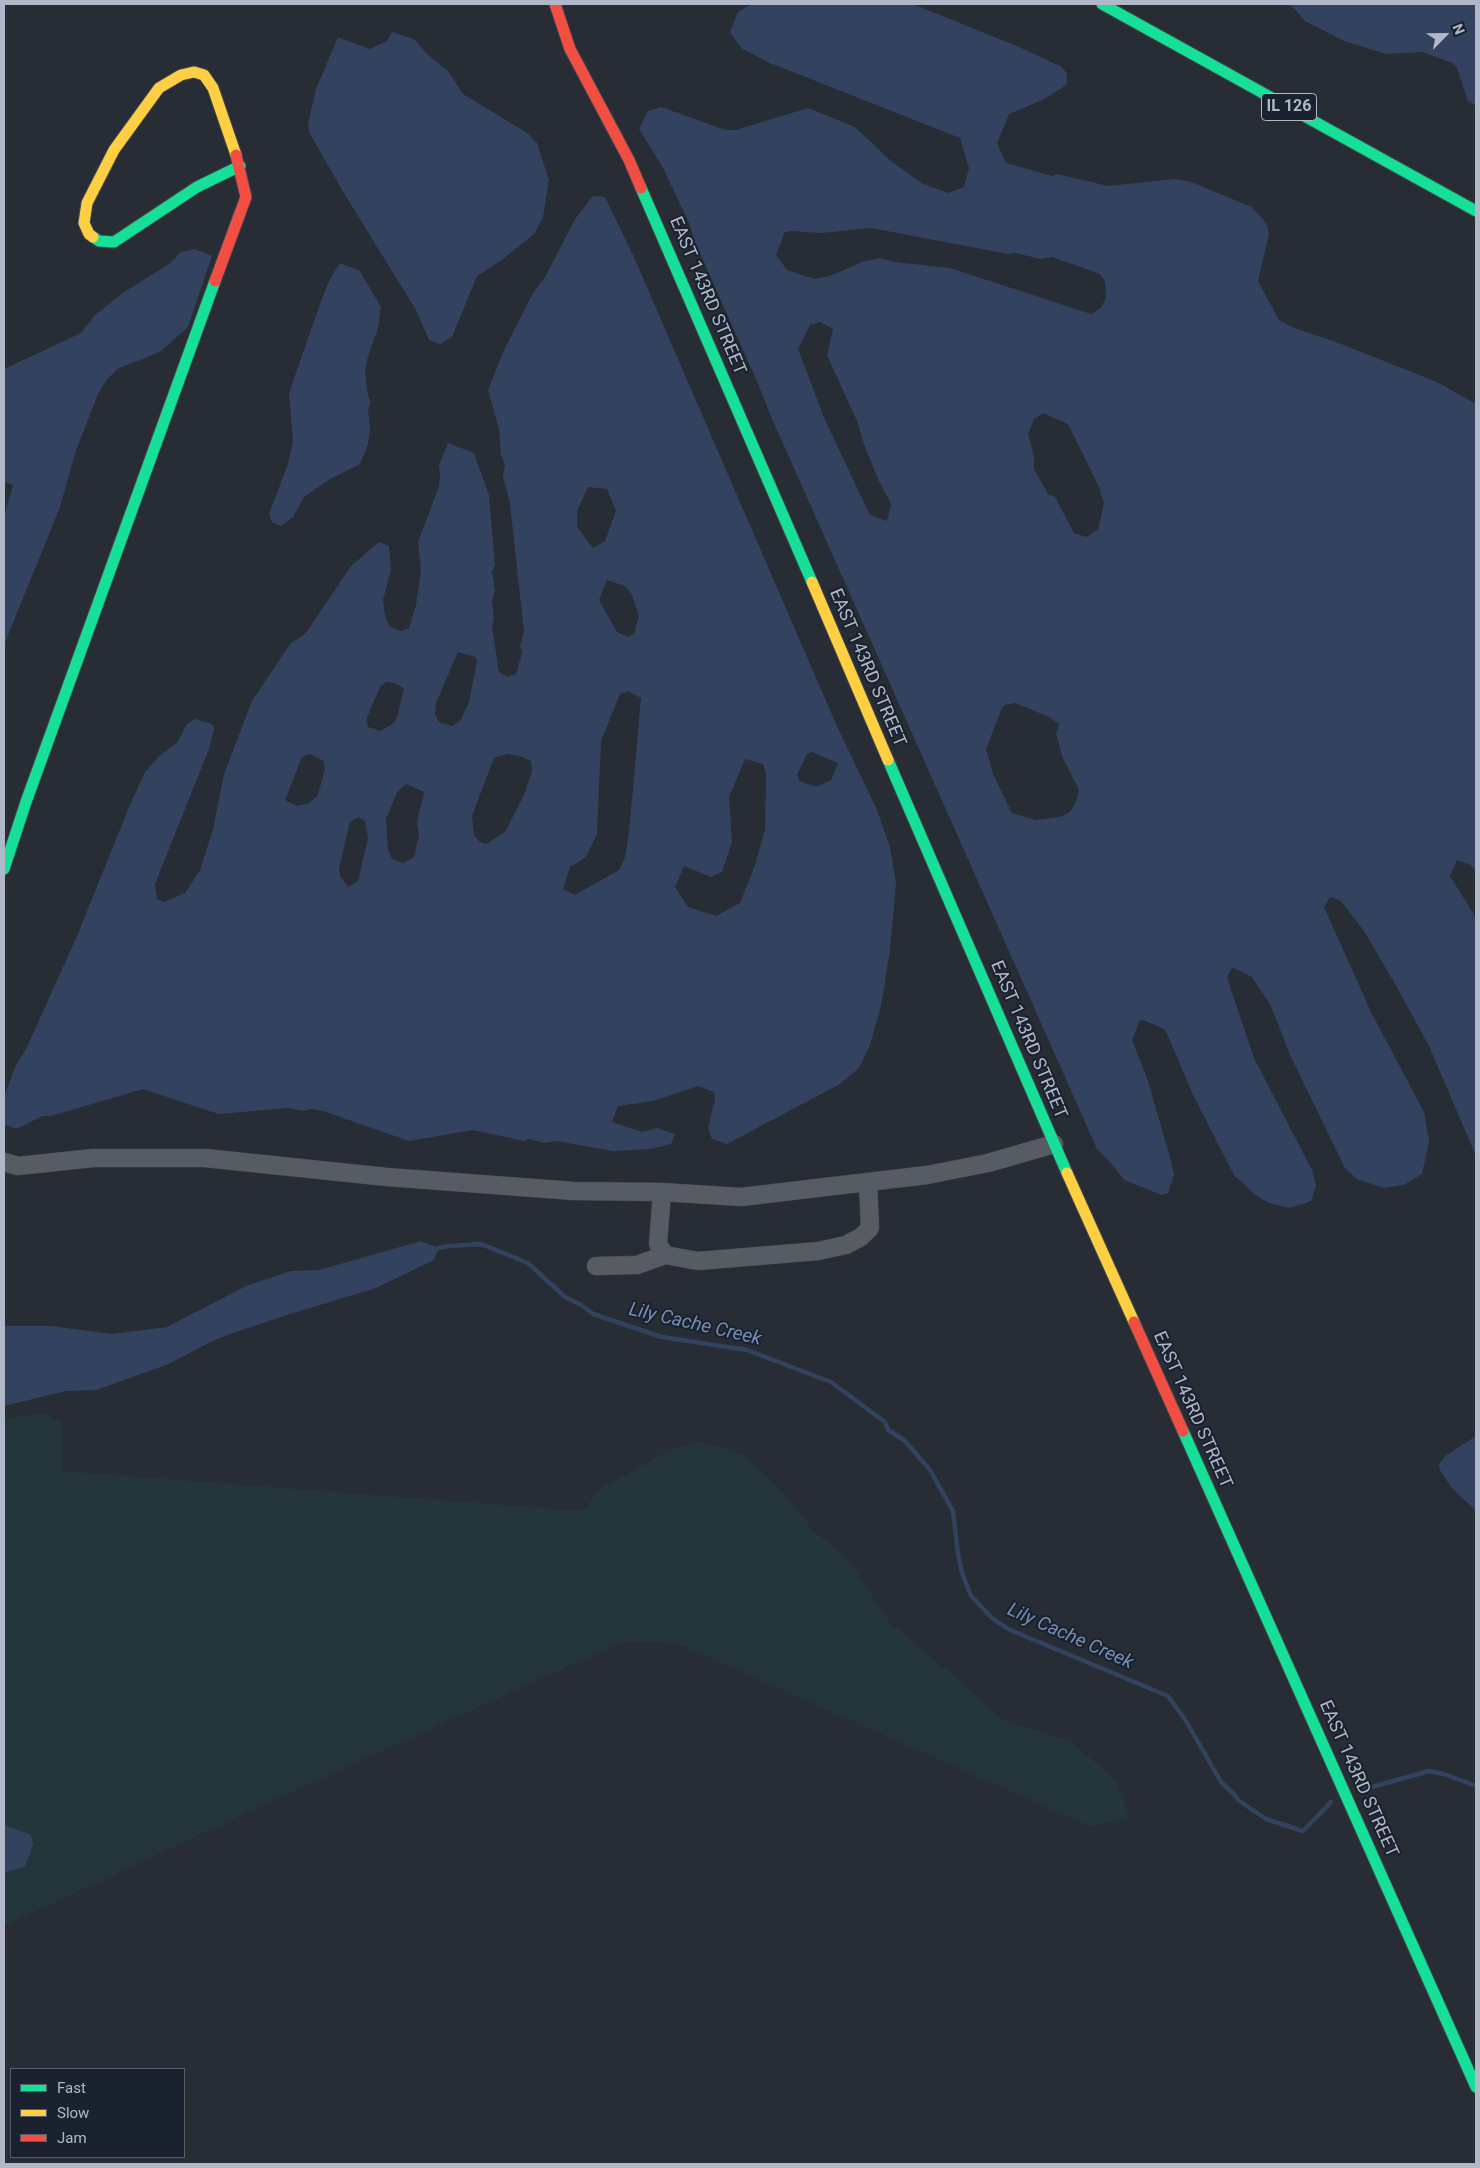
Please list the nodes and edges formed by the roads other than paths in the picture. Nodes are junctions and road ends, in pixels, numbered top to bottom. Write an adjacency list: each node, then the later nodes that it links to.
1 (555, 4): 6 (street, EAST 143RD STREET)
2 (1102, 4): 4 (street, IL 126)
3 (240, 166): 3 (street); 5 (street)
4 (1476, 211)
5 (4, 869)
6 (1054, 1144): 8 (street); 12 (street, EAST 143RD STREET)
7 (4, 1162): 9 (street)
8 (868, 1183): 9 (street); 10 (street)
9 (662, 1192): 10 (street)
10 (665, 1255): 11 (street)
11 (596, 1266)
12 (1476, 2087)

